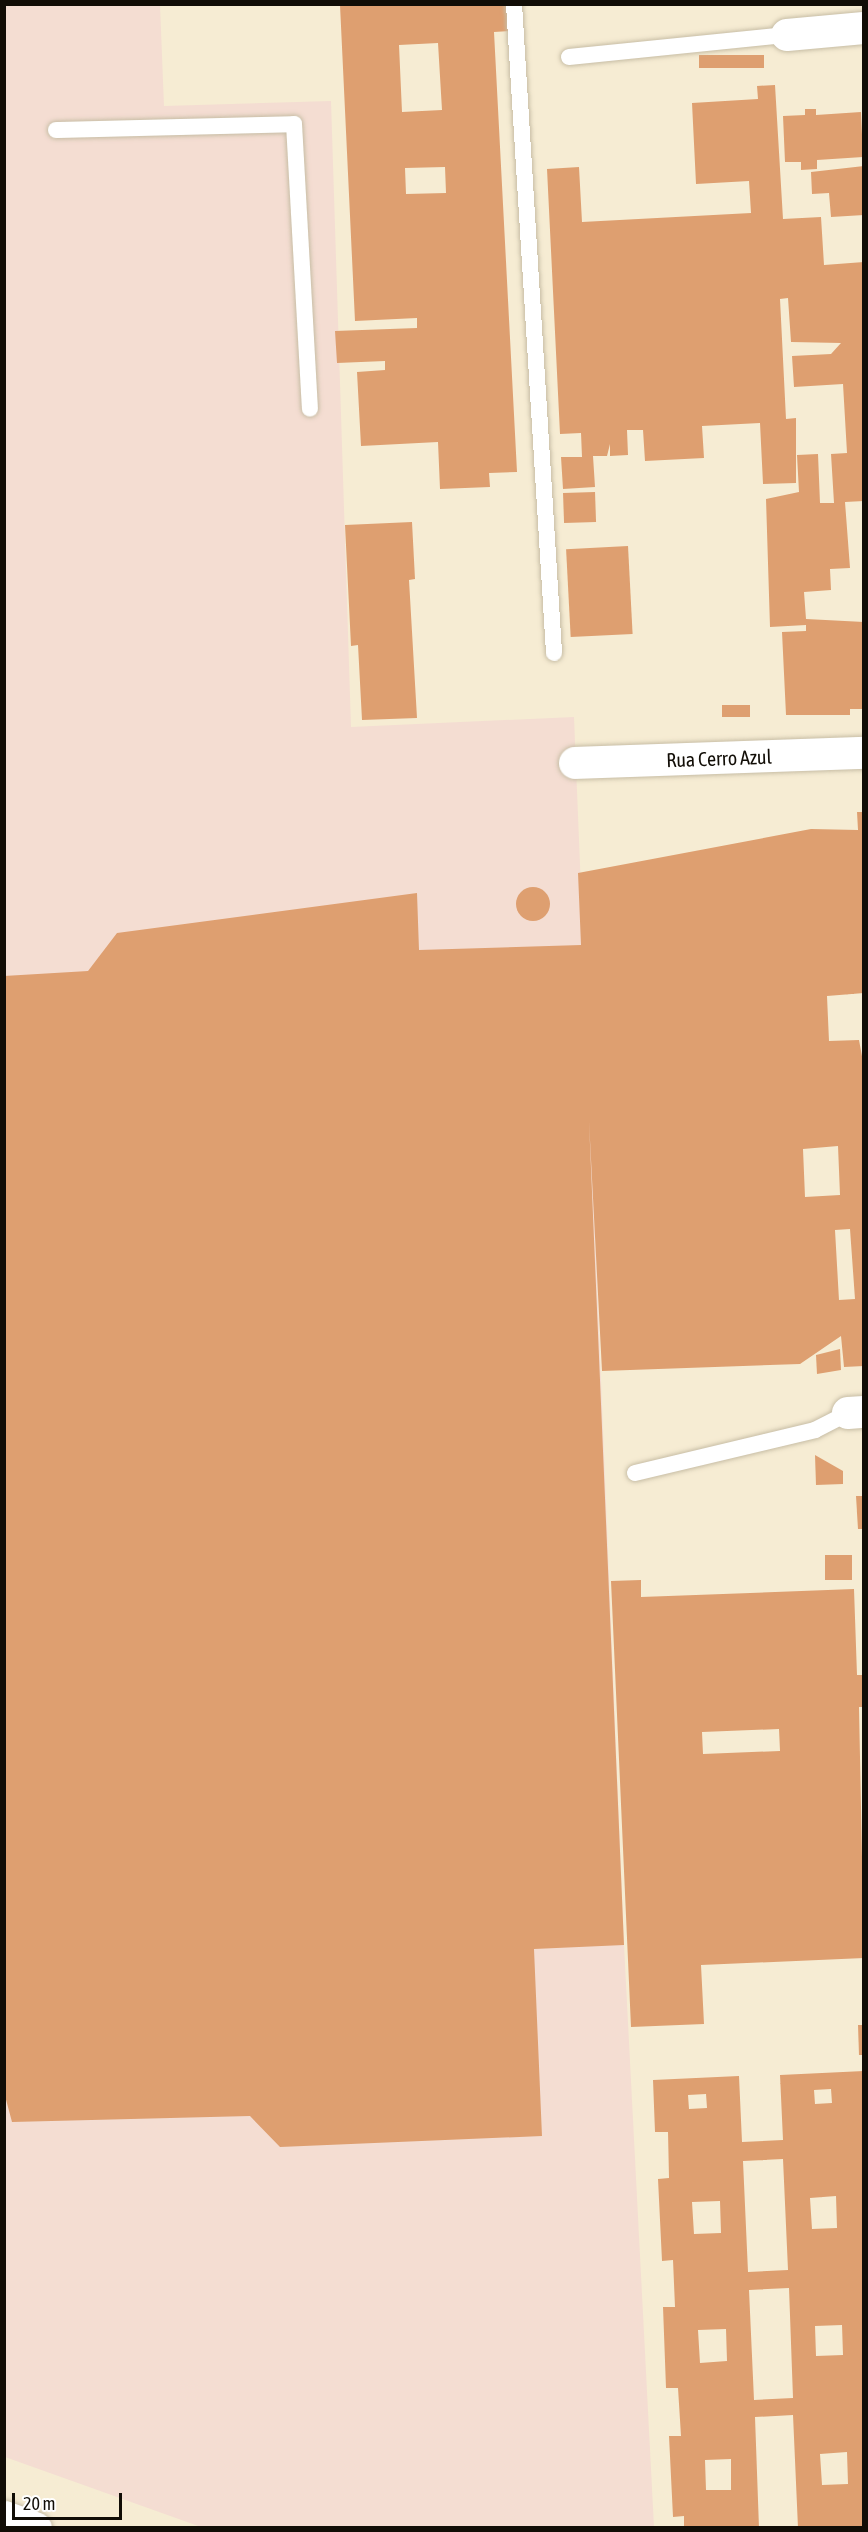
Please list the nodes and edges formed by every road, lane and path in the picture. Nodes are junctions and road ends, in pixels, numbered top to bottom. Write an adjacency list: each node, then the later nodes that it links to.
1 (513, 4): 7 (lane)
2 (864, 28): 3 (street)
3 (788, 35): 4 (lane)
4 (569, 57)
5 (56, 130): 6 (lane)
6 (310, 409)
7 (554, 653)
8 (864, 753): 9 (street, Rua Cerro Azul)
9 (575, 763)
10 (856, 1412): 11 (lane)
11 (635, 1473)
12 (4, 2517): 13 (main road)
13 (35, 2528)

